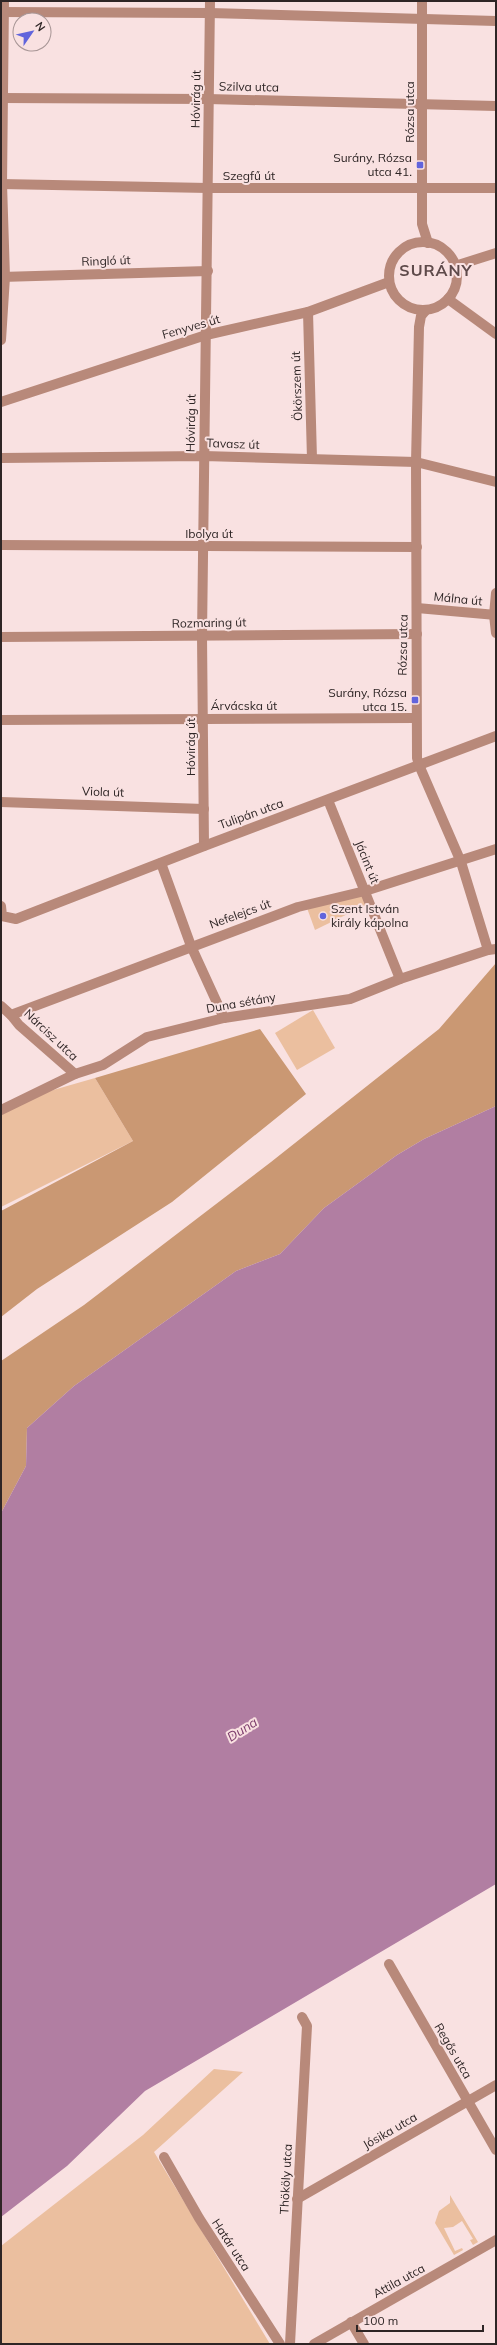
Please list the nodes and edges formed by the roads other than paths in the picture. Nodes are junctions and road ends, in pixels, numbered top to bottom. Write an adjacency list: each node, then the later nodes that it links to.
1 (4, 1): 4 (street)
2 (210, 1): 5 (street, Hóvirág út)
3 (422, 1): 6 (street, Rózsa utca)
4 (2, 12): 5 (street); 8 (street)
5 (210, 13): 6 (street); 9 (street, Hóvirág út)
6 (422, 18): 7 (street); 10 (street, Rózsa utca)
7 (496, 21)
8 (2, 98): 9 (street, Szilva utca); 12 (street)
9 (208, 99): 10 (street, Szilva utca); 13 (street, Hóvirág út)
10 (423, 103): 11 (street, Szilva utca); 15 (street, Rózsa utca)
11 (496, 106)
12 (2, 184): 13 (street, Szegfű út); 22 (street)
13 (208, 188): 15 (street, Szegfű út); 21 (street, Hóvirág út)
14 (496, 188): 15 (street, Szegfű út)
15 (422, 189): 16 (street, Rózsa utca)
16 (422, 224): 17 (street); 18 (street)
17 (428, 243): 18 (street); 20 (street)
18 (412, 244): 23 (street)
19 (496, 253): 20 (street)
20 (455, 266): 24 (street)
21 (208, 271): 22 (street, Ringló út); 30 (street, Hóvirág út)
22 (3, 277): 31 (street)
23 (389, 282): 25 (street); 27 (street, Fenyves út)
24 (448, 299): 26 (street); 29 (street)
25 (408, 307): 26 (street); 28 (street)
26 (426, 310): 28 (street)
27 (308, 312): 30 (street, Fenyves út); 35 (street, Ökörszem út)
28 (419, 327): 36 (street, Rózsa utca)
29 (496, 334)
30 (206, 335): 32 (street, Fenyves út); 33 (street, Hóvirág út)
31 (1, 340)
32 (1, 402)
33 (204, 456): 34 (street, Tavasz út); 35 (street, Tavasz út); 41 (street, Hóvirág út)
34 (1, 458)
35 (312, 459): 36 (street, Tavasz út)
36 (416, 462): 37 (street, Tavasz út); 40 (street, Rózsa utca)
37 (496, 482)
38 (1, 540): 39 (street)
39 (1, 545): 41 (street, Ibolya út); 42 (street)
40 (417, 547): 41 (street, Ibolya út); 44 (street, Rózsa utca)
41 (203, 548): 48 (street, Hóvirág út)
42 (1, 553)
43 (496, 593): 45 (street)
44 (417, 608): 45 (street, Málna út); 47 (street, Rózsa utca)
45 (495, 615): 46 (street)
46 (496, 633)
47 (417, 634): 48 (street, Rozmaring út); 50 (street, Rózsa utca)
48 (202, 636): 49 (street, Rozmaring út); 51 (street, Hóvirág út)
49 (1, 637)
50 (415, 718): 51 (street, Árvácska út); 54 (street, Rózsa utca)
51 (204, 719): 52 (street, Árvácska út); 57 (street, Hóvirág út)
52 (1, 720)
53 (496, 736): 54 (street, Tulipán utca)
54 (420, 765): 55 (street, Tulipán utca); 60 (street, Rózsa utca)
55 (328, 800): 58 (street, Tulipán utca); 62 (street, Jácint út)
56 (1, 802): 57 (street, Viola út)
57 (204, 809): 58 (street, Hóvirág út)
58 (204, 846): 61 (street, Tulipán utca)
59 (496, 849): 60 (street, Nefelejcs út)
60 (461, 862): 62 (street, Nefelejcs út); 66 (street, Rózsa utca)
61 (161, 863): 63 (street, Tulipán utca); 65 (street)
62 (365, 891): 65 (street, Nefelejcs út); 67 (street, Jácint út)
63 (2, 911): 64 (street)
64 (1, 926)
65 (191, 946): 69 (street, Nefelejcs út); 70 (street)
66 (492, 949): 67 (street, Duna sétány)
67 (400, 979): 70 (street, Duna sétány)
68 (1, 1006): 69 (street)
69 (11, 1015): 71 (street, Nárcisz utca)
70 (224, 1018): 71 (street, Duna sétány)
71 (75, 1074): 72 (street, Duna sétány)
72 (1, 1110)
73 (389, 1964): 76 (street, Regős utca)
74 (302, 2016): 79 (street, Thököly utca)
75 (496, 2085): 76 (street, Jósika utca)
76 (468, 2101): 77 (street, Regős utca); 79 (street, Jósika utca)
77 (496, 2150)
78 (164, 2157): 82 (street, Határ utca)
79 (297, 2199): 83 (street, Thököly utca)
80 (496, 2240): 81 (street, Attila utca)
81 (351, 2322): 84 (street, Attila utca); 85 (street)
82 (280, 2344)
83 (290, 2344)
84 (314, 2344)
85 (364, 2344)

